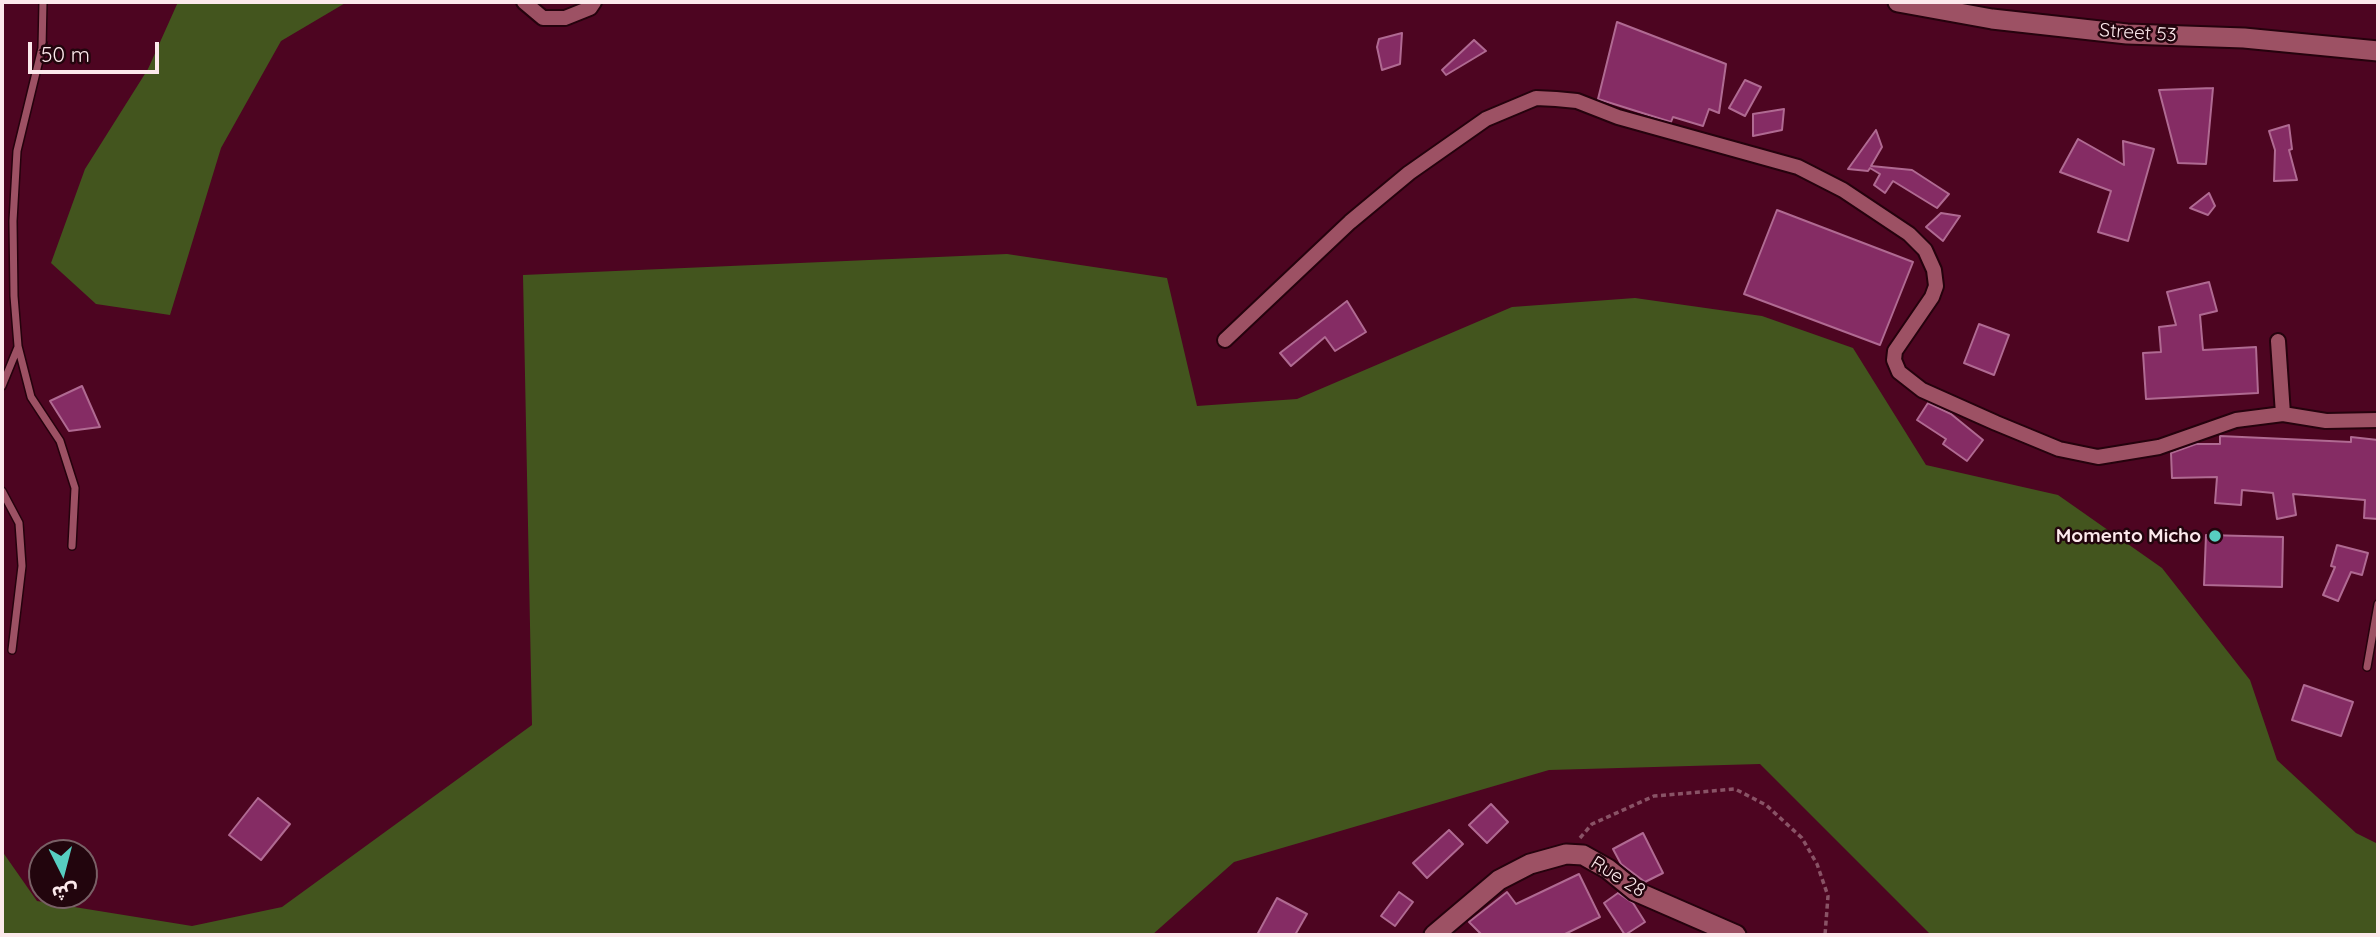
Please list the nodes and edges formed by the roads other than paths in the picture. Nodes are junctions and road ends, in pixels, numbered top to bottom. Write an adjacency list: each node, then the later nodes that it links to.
1 (43, 2): 8 (lane)
2 (524, 2): 3 (street)
3 (594, 2)
4 (1898, 2): 5 (street, Street 53)
5 (2378, 51)
6 (1225, 340): 10 (street)
7 (2278, 341): 10 (street)
8 (18, 346): 9 (lane); 13 (lane)
9 (2, 386)
10 (2283, 414): 11 (street)
11 (2378, 420)
12 (2, 491): 15 (lane)
13 (72, 547)
14 (2378, 604): 16 (lane)
15 (12, 650)
16 (2367, 667)
17 (1434, 935): 18 (street, Rue 28)
18 (1736, 935)

